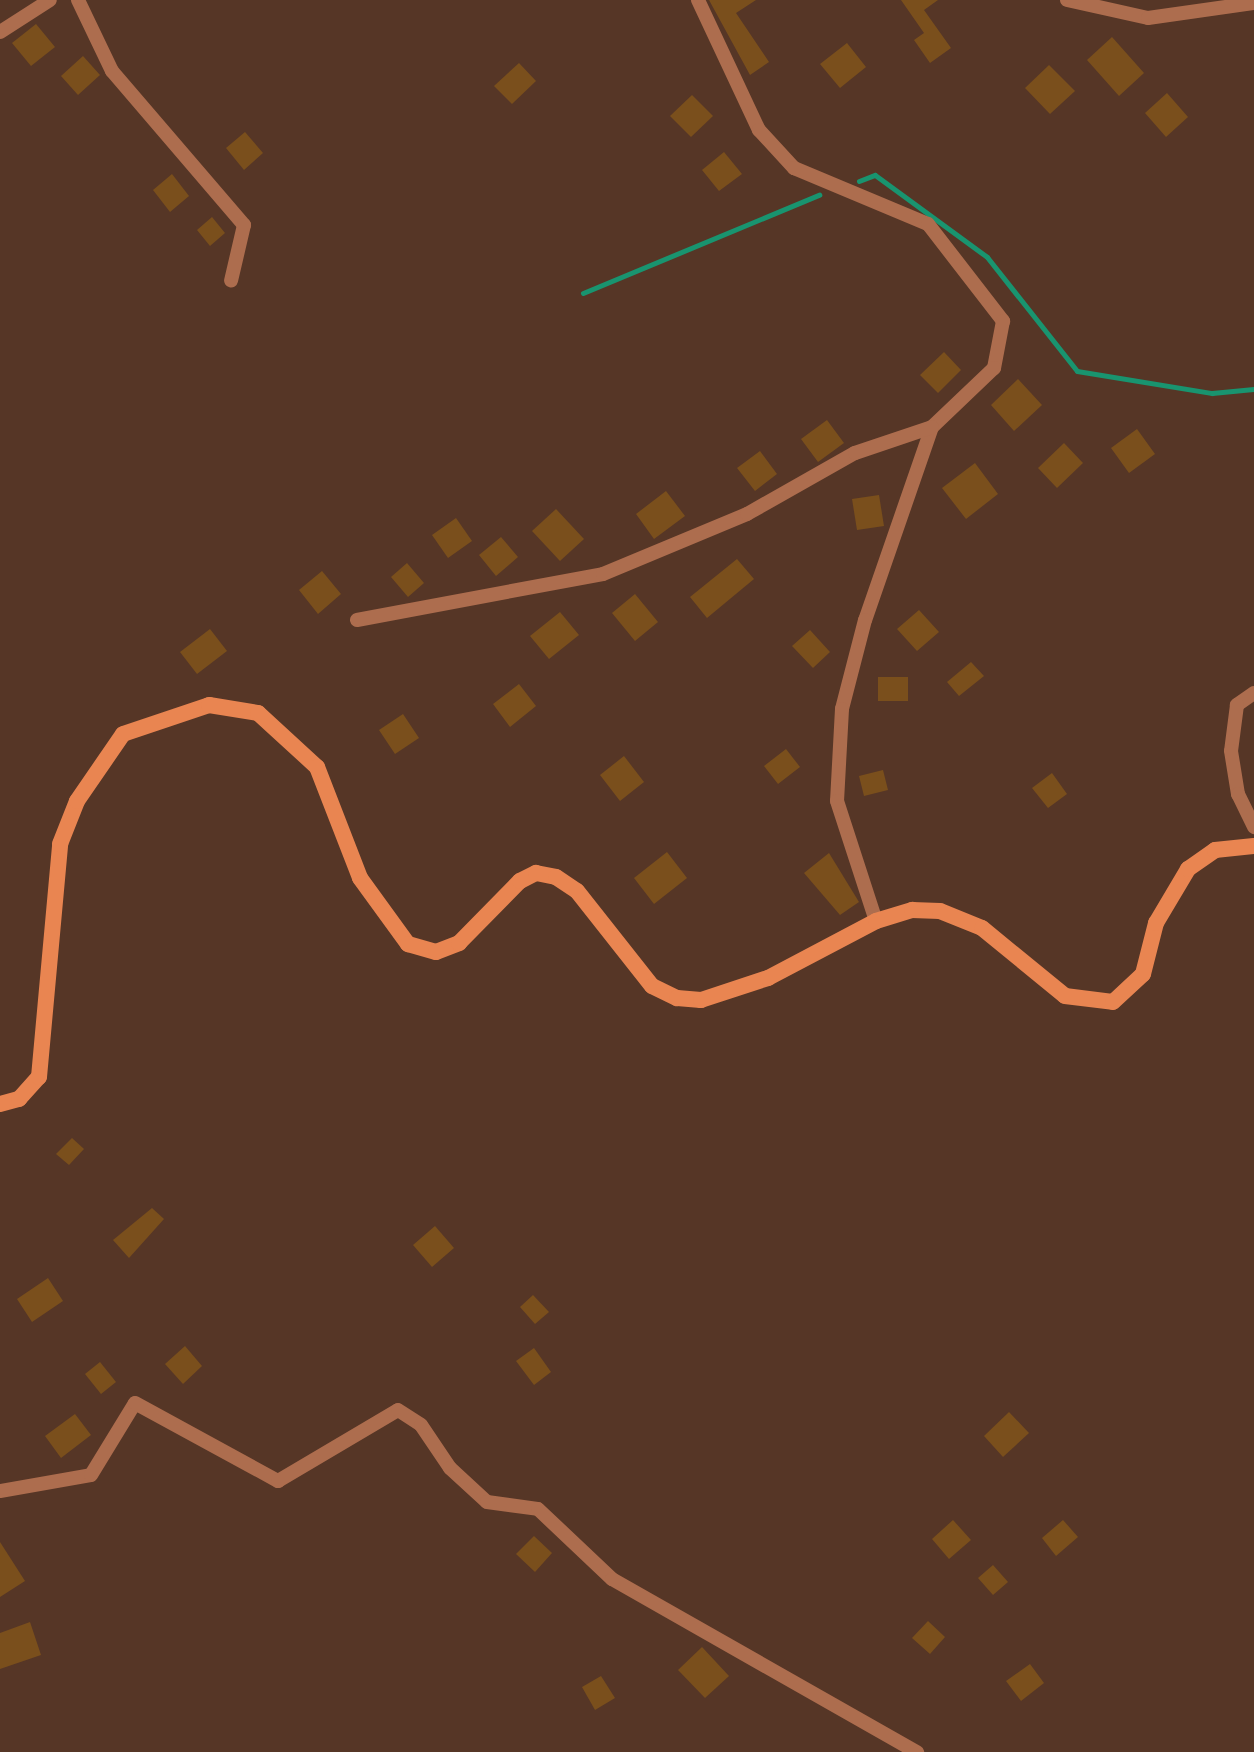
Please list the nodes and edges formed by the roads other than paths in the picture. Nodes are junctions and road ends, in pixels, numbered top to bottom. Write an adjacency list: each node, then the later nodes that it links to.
1 (50, 0): 6 (street)
2 (78, 0): 7 (street)
3 (698, 0): 8 (street)
4 (1067, 0): 5 (street)
5 (1254, 3)
6 (0, 32)
7 (231, 281)
8 (932, 427): 9 (street); 13 (street)
9 (357, 620)
10 (1254, 693): 11 (street)
11 (1254, 827)
12 (1254, 846): 13 (main road)
13 (876, 921): 14 (main road)
14 (0, 1104)
15 (0, 1491): 16 (street)
16 (917, 1752)

